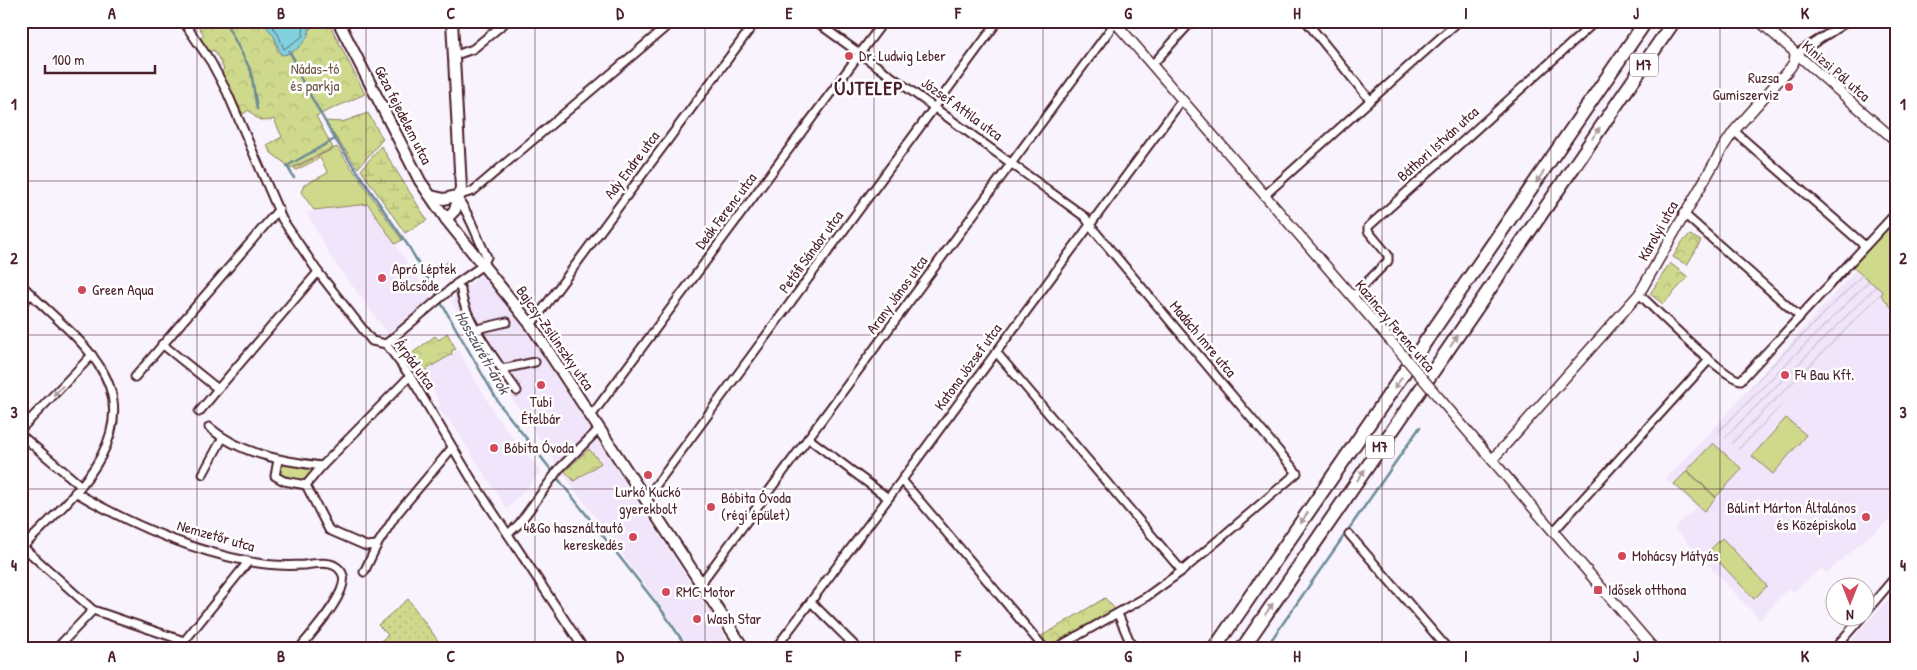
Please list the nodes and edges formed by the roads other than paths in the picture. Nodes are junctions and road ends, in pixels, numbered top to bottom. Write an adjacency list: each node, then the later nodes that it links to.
1 (183, 21): 34 (street, Árpád utca)
2 (452, 21): 22 (main road)
3 (507, 21): 22 (street)
4 (673, 21): 33 (street)
5 (756, 21): 50 (street, Ady Endre utca)
6 (815, 21): 20 (street, József Attila utca)
7 (884, 21): 20 (street, Deák Ferenc utca)
8 (998, 21): 26 (street, Petőfi Sándor utca)
9 (1192, 21): 23 (street)
10 (1306, 21): 25 (street)
11 (1459, 21): 25 (street)
12 (1596, 21): 46 (street, Báthori István utca)
13 (1638, 21): 28 (highway)
14 (1646, 21): 28 (highway, M7)
15 (1674, 21): 109 (highway, M7, one-way to 15)
16 (1759, 21): 21 (street, Kinizsi Pál utca)
17 (1848, 21): 21 (street)
18 (1114, 22): 23 (street, Kazinczy Ferenc utca); 30 (street, Arany János utca)
19 (342, 23): 32 (main road, Géza fejedelem utca)
20 (860, 53): 26 (street, József Attila utca); 64 (street, Deák Ferenc utca)
21 (1795, 54): 27 (street, Károlyi utca); 29 (street, Kinizsi Pál utca)
22 (453, 56): 33 (main road)
23 (1152, 65): 24 (street, Kazinczy Ferenc utca)
24 (1182, 100): 31 (street, Kazinczy Ferenc utca); 38 (street, Katona József utca)
25 (1370, 100): 31 (street)
26 (935, 107): 30 (street, József Attila utca); 80 (street, Petőfi Sándor utca)
27 (1734, 130): 35 (street, Károlyi utca); 39 (street)
28 (1568, 137): 108 (highway, M7, one-way to 108)
29 (1896, 141)
30 (1012, 161): 38 (street, József Attila utca); 69 (street, Arany János utca)
31 (1265, 195): 46 (street, Kazinczy Ferenc utca)
32 (430, 196): 33 (main road); 37 (main road, Géza fejedelem utca)
33 (460, 198): 37 (main road); 40 (street)
34 (279, 209): 41 (street, Árpád utca); 52 (street)
35 (1683, 213): 45 (street, Károlyi utca); 48 (street)
36 (1896, 213): 39 (street)
37 (446, 218): 40 (main road, Bajcsy-Zsilinszky utca)
38 (1089, 223): 54 (street, Katona József utca); 88 (street, Madách Imre utca)
39 (1865, 246): 48 (street)
40 (483, 265): 43 (street); 50 (main road, Bajcsy-Zsilinszky utca)
41 (318, 272): 53 (street, Árpád utca); 61 (street)
42 (21, 284): 44 (street)
43 (456, 284): 51 (street); 53 (street)
44 (31, 294): 47 (street); 55 (street)
45 (1639, 294): 56 (street); 73 (street, Károlyi utca)
46 (1352, 296): 73 (street, Kazinczy Ferenc utca, bridge)
47 (21, 304)
48 (1800, 317): 56 (street)
49 (508, 322): 51 (street)
50 (530, 325): 64 (main road, Bajcsy-Zsilinszky utca)
51 (477, 329): 58 (street)
52 (162, 344): 60 (street); 61 (street)
53 (386, 344): 59 (street, Árpád utca)
54 (996, 352): 76 (street, Katona József utca); 88 (street)
55 (92, 355): 66 (street, one-way to 66); 78 (street)
56 (1709, 360): 82 (street)
57 (535, 362): 58 (street)
58 (502, 369): 62 (street)
59 (410, 376): 71 (street, Árpád utca); 74 (street)
60 (135, 377)
61 (218, 389): 63 (street)
62 (516, 391)
63 (199, 412)
64 (591, 416): 67 (main road, Bajcsy-Zsilinszky utca)
65 (209, 427): 70 (street)
66 (21, 429)
67 (599, 429): 80 (main road, Bajcsy-Zsilinszky utca); 83 (street)
68 (21, 435): 78 (street)
69 (808, 438): 81 (street); 91 (street, Arany János utca)
70 (222, 439): 72 (street); 75 (street)
71 (452, 448): 83 (street, Árpád utca); 85 (street)
72 (278, 460): 74 (street); 77 (street)
73 (1492, 460): 82 (street, Kazinczy Ferenc utca)
74 (322, 466): 77 (street)
75 (202, 474)
76 (902, 480): 81 (street, Katona József utca); 105 (street)
77 (306, 485): 85 (street)
78 (81, 486): 79 (street)
79 (75, 492): 86 (street); 87 (street, Nemzetőr utca)
80 (644, 498): 91 (main road, Bajcsy-Zsilinszky utca)
81 (888, 498): 92 (street, Katona József utca)
82 (1553, 532): 111 (street, Kazinczy Ferenc utca)
83 (508, 534): 101 (street, Árpád utca)
84 (1349, 534): 110 (street)
85 (377, 545): 89 (street)
86 (22, 548): 94 (street)
87 (248, 562): 97 (street); 100 (street, Nemzetőr utca)
88 (1182, 571): 95 (street)
89 (364, 572)
90 (1896, 576): 93 (street)
91 (700, 583): 102 (main road, Bajcsy-Zsilinszky utca)
92 (811, 602): 103 (street, Katona József utca); 104 (street)
93 (1874, 602)
94 (93, 610): 97 (street); 98 (street)
95 (1118, 614): 106 (street); 107 (street)
96 (1852, 628): 112 (street)
97 (184, 642): 99 (street)
98 (56, 649)
99 (178, 649)
100 (299, 649)
101 (584, 649)
102 (744, 649)
103 (776, 649)
104 (858, 649)
105 (1044, 649)
106 (1054, 649)
107 (1133, 649)
108 (1214, 649)
109 (1242, 649)
110 (1448, 649)
111 (1654, 649)
112 (1834, 649)

